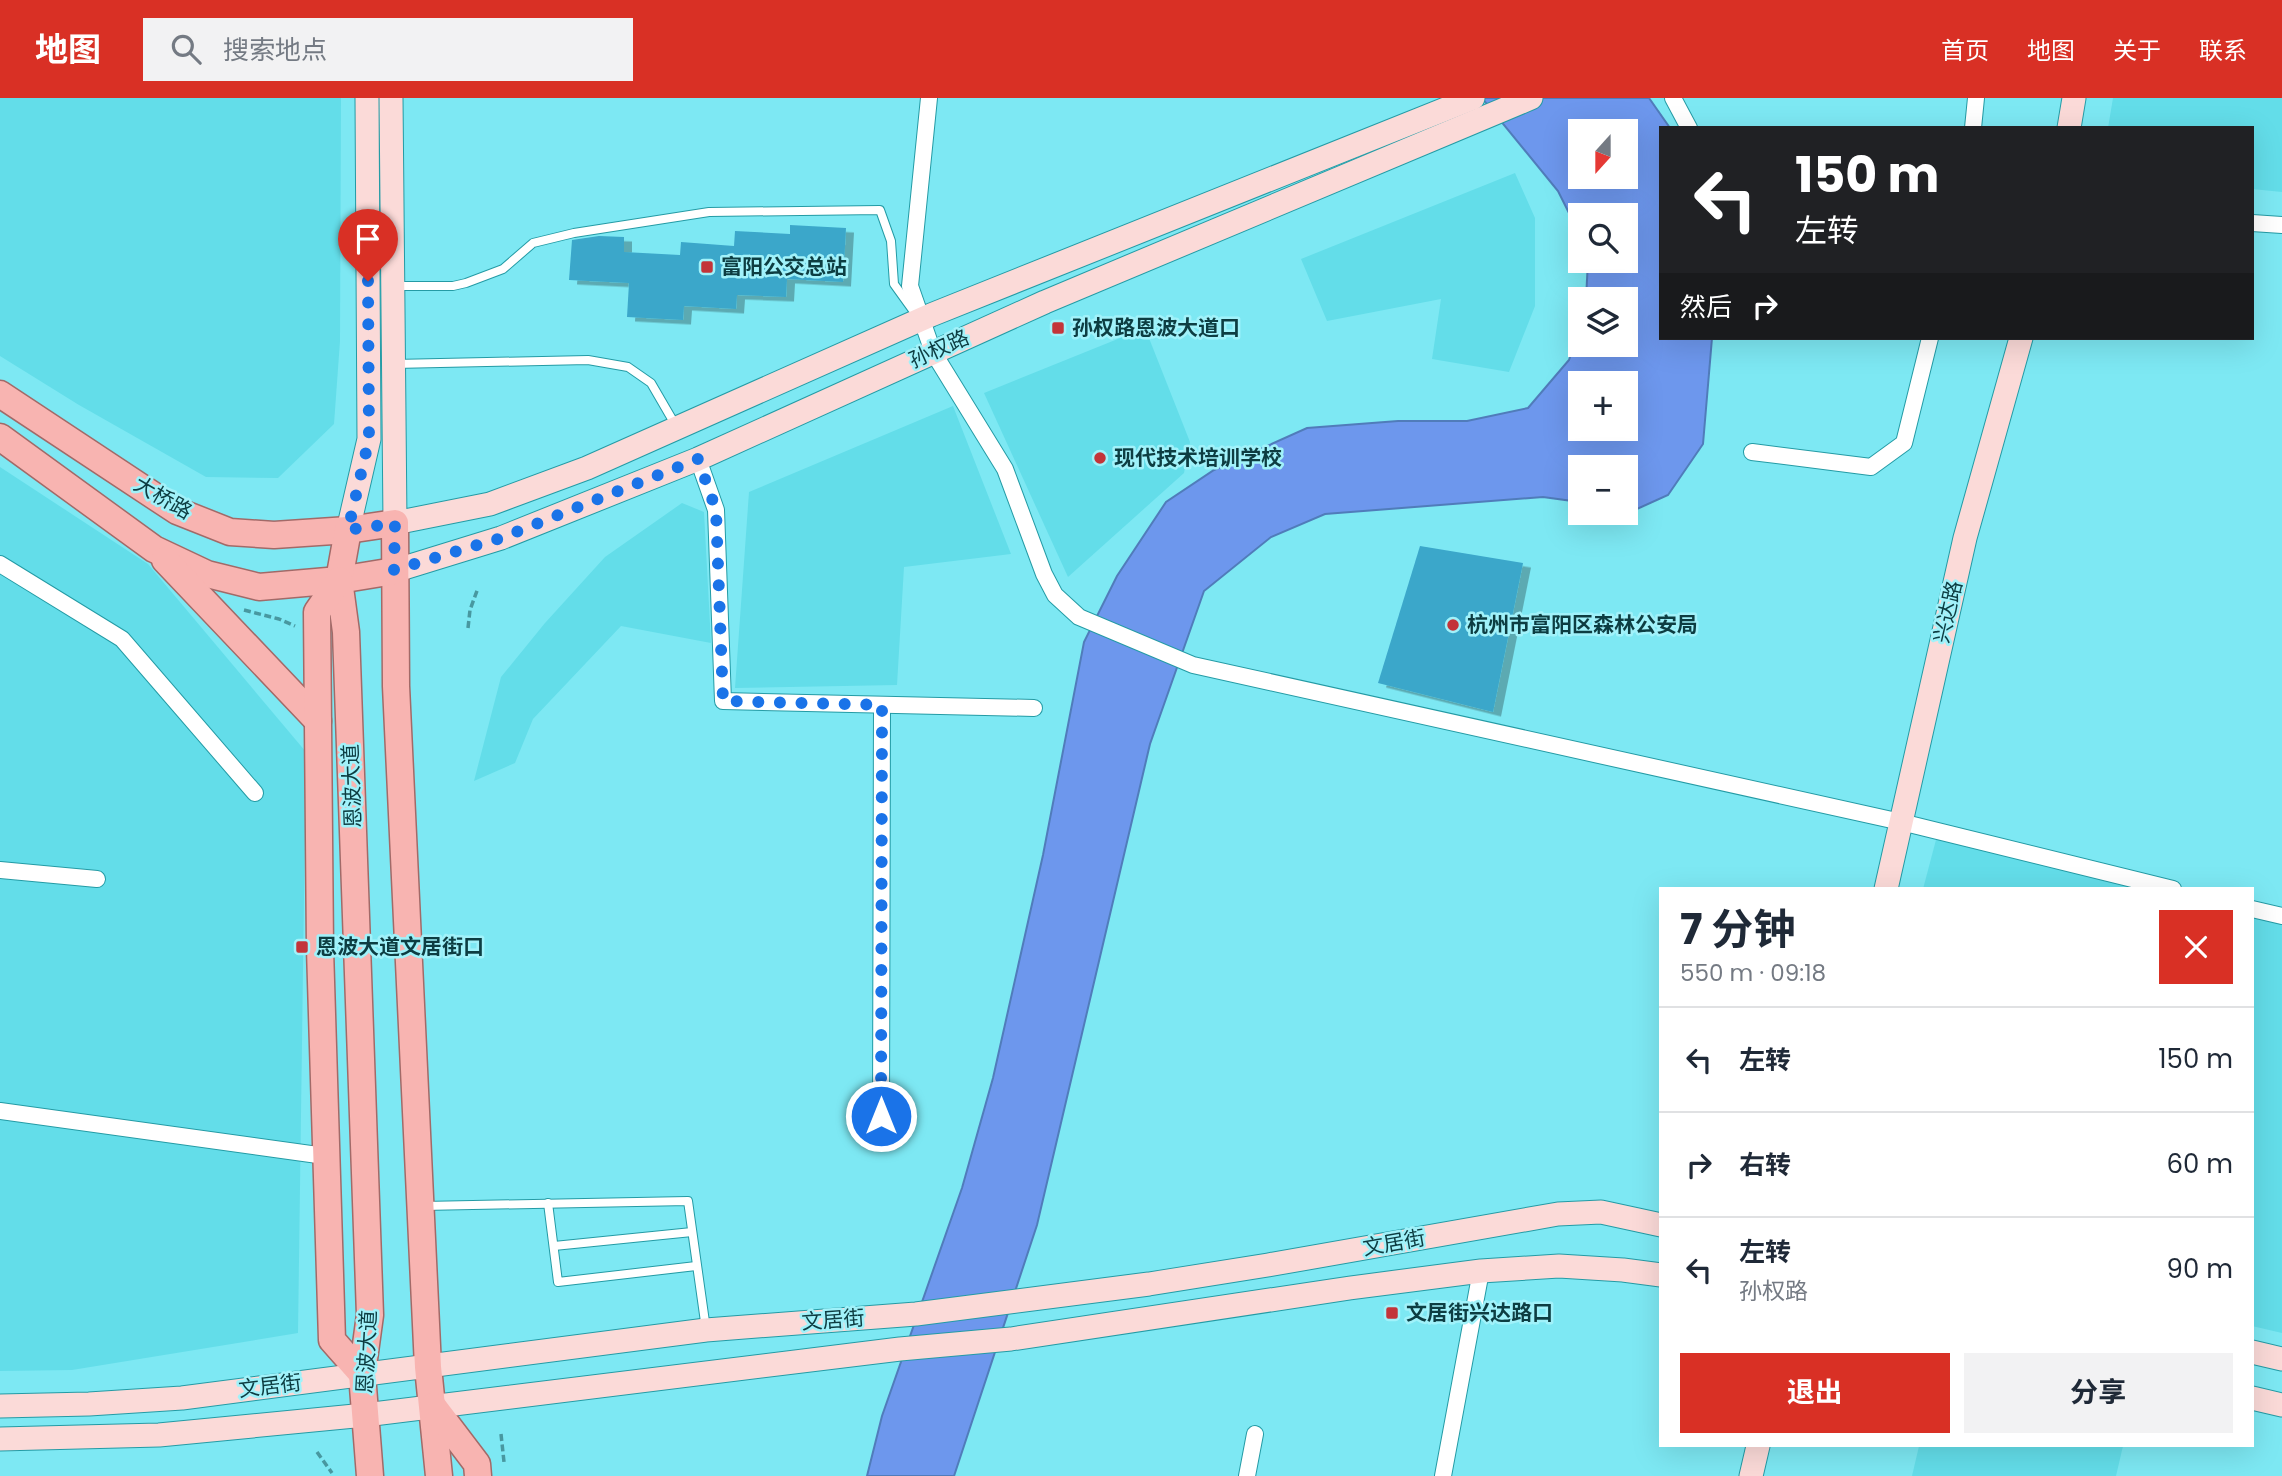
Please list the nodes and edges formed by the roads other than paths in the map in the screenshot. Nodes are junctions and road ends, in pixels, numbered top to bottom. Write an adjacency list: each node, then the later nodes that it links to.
1 (367, 98): 26 (main road, 恩波大道)
2 (391, 98): 14 (main road)
3 (929, 98): 15 (street)
4 (1531, 98): 8 (main road, 孙权路)
5 (1673, 98): 9 (street)
6 (1976, 98): 10 (street)
7 (2074, 98): 11 (main road)
8 (1466, 109): 15 (main road, 孙权路); 18 (main road, 孙权路)
9 (1688, 126)
10 (1973, 126)
11 (2070, 126)
12 (2254, 223): 13 (street)
13 (2282, 225)
14 (393, 286): 15 (lane); 19 (main road)
15 (920, 320): 18 (street); 21 (main road, 孙权路)
16 (1930, 340): 23 (street)
17 (2020, 340): 35 (main road, 兴达路)
18 (933, 352): 24 (main road, 孙权路); 35 (street)
19 (394, 364): 21 (lane); 25 (main road)
20 (0, 394): 26 (main road, 大桥路)
21 (678, 429): 25 (main road, 孙权路)
22 (0, 437): 27 (main road, 大桥路)
23 (1752, 452)
24 (698, 459): 29 (main road, 孙权路); 31 (street)
25 (395, 523): 26 (main road, 孙权路); 29 (main road)
26 (348, 530): 30 (main road, 恩波大道)
27 (154, 548): 30 (main road, 大桥路); 33 (main road)
28 (0, 564): 34 (street)
29 (394, 570): 30 (main road, 孙权路); 46 (main road)
30 (339, 580): 33 (main road); 57 (main road, 恩波大道)
31 (882, 705): 32 (street); 43 (street)
32 (1034, 708)
33 (318, 721): 44 (main road)
34 (255, 793)
35 (1901, 822): 38 (main road, 兴达路); 39 (street)
36 (0, 870): 37 (street)
37 (97, 879)
38 (1886, 887)
39 (2165, 887)
40 (2254, 909): 41 (street)
41 (2282, 916)
42 (0, 1111): 44 (street)
43 (881, 1116)
44 (325, 1156): 57 (main road)
45 (548, 1203): 46 (lane); 48 (lane); 49 (lane)
46 (420, 1206): 56 (main road)
47 (1659, 1225): 53 (main road, 文居街)
48 (692, 1232): 49 (lane); 50 (lane)
49 (554, 1246): 50 (lane)
50 (696, 1266): 53 (lane)
51 (1481, 1271): 52 (main road, 文居街); 61 (main road, 文居街); 70 (street)
52 (1659, 1275)
53 (706, 1330): 56 (main road, 文居街)
54 (2254, 1352): 55 (main road)
55 (2282, 1359)
56 (428, 1367): 57 (main road, 文居街); 61 (main road)
57 (362, 1374): 60 (main road, 文居街); 62 (main road, 恩波大道)
58 (2254, 1398): 59 (main road)
59 (2282, 1405)
60 (0, 1406)
61 (433, 1406): 62 (main road, 文居街); 67 (main road); 68 (main road)
62 (366, 1415): 64 (main road, 文居街); 66 (main road, 恩波大道)
63 (1255, 1434): 69 (street)
64 (0, 1439)
65 (1758, 1447): 71 (main road)
66 (370, 1476)
67 (439, 1476)
68 (478, 1476)
69 (1247, 1476)
70 (1443, 1476)
71 (1751, 1476)

